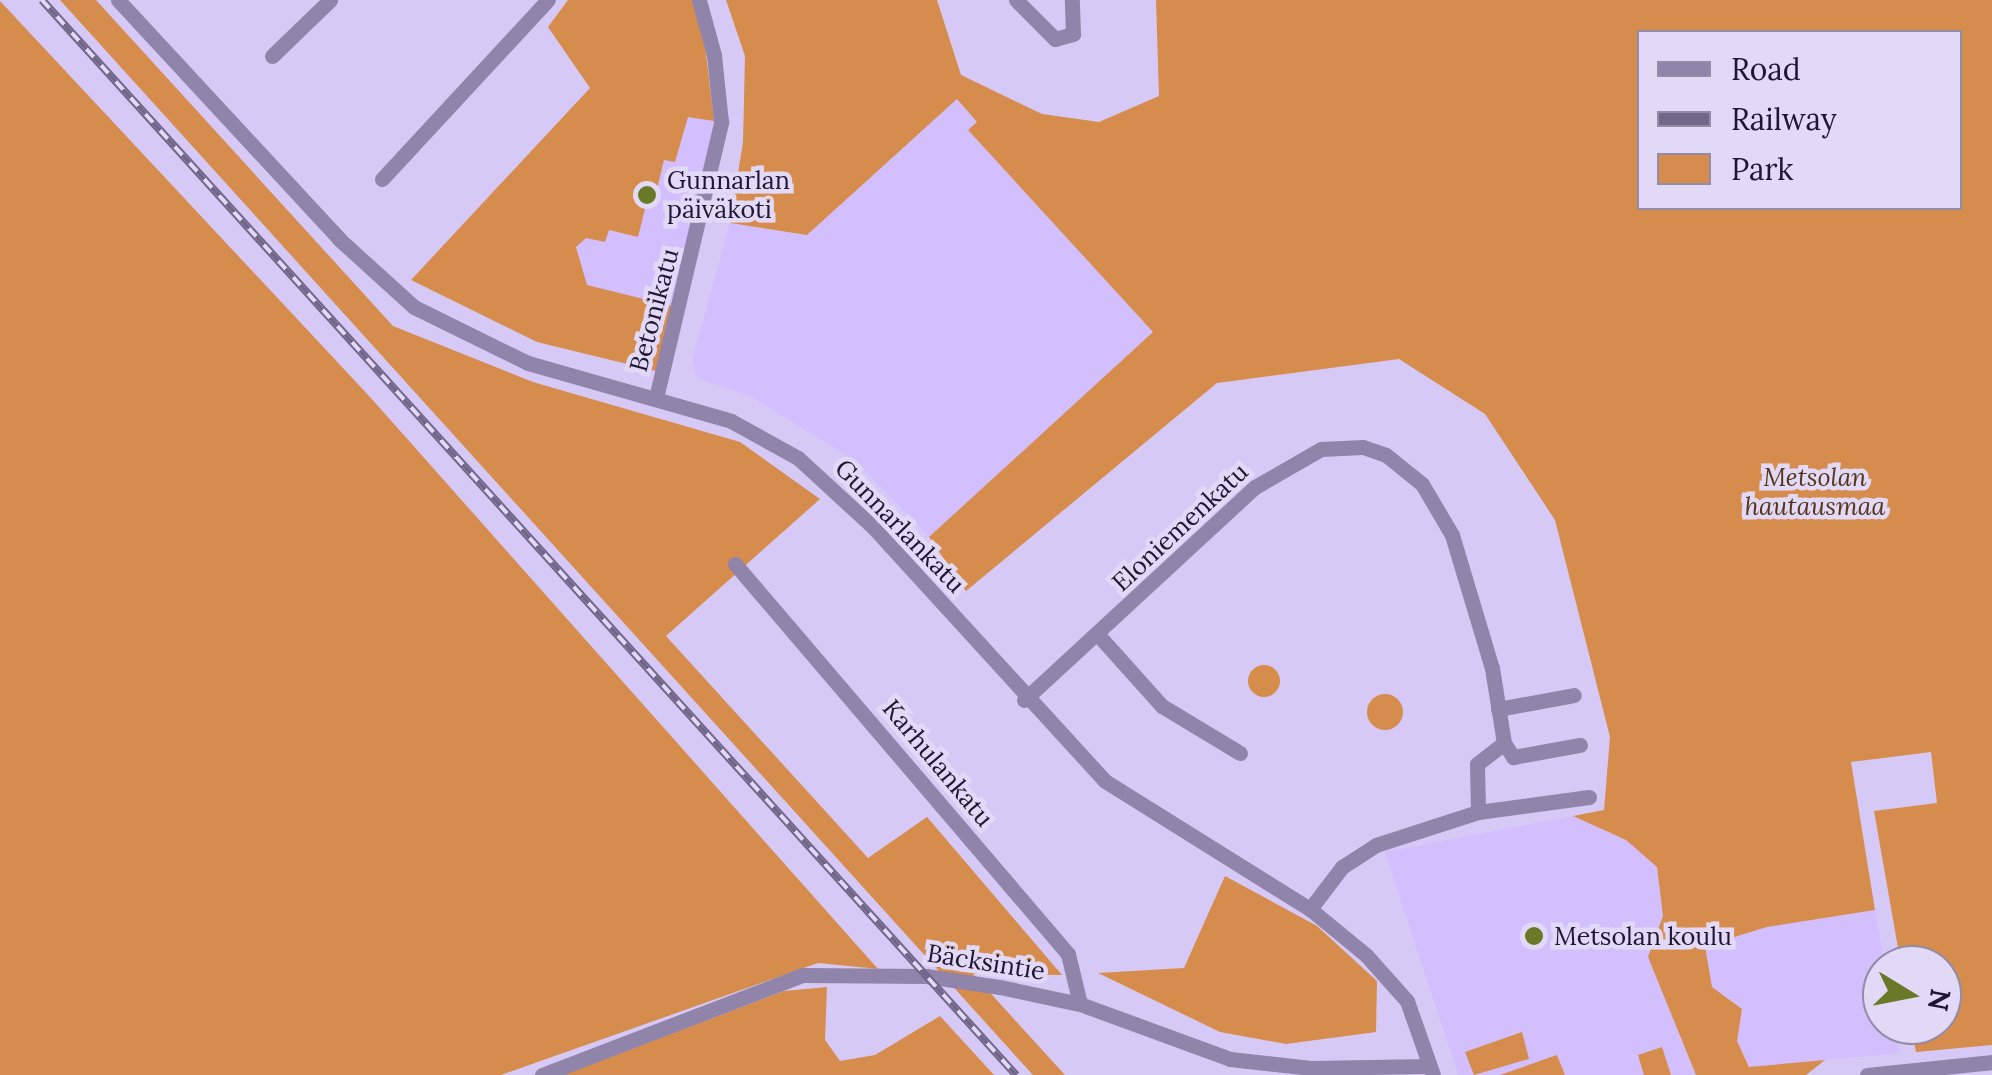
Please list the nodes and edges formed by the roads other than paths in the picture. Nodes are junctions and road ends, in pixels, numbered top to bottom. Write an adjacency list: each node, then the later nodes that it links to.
1 (118, 0): 9 (street, Gunnarlankatu)
2 (330, 0): 7 (street)
3 (548, 0): 8 (street)
4 (700, 0): 9 (street, Betonikatu)
5 (1016, 0): 6 (street)
6 (1072, 0)
7 (272, 56)
8 (382, 179)
9 (656, 398): 13 (street, Gunnarlankatu)
10 (735, 564): 21 (street, Karhulankatu)
11 (1100, 636): 13 (street, Eloniemenkatu); 14 (street, Eloniemenkatu); 17 (street)
12 (1574, 695): 14 (street)
13 (1024, 700): 20 (street, Gunnarlankatu)
14 (1498, 710): 15 (street, Eloniemenkatu)
15 (1504, 744): 16 (street); 19 (street)
16 (1580, 745)
17 (1240, 753)
18 (1589, 797): 19 (street)
19 (1478, 812): 20 (street)
20 (1310, 909): 23 (street, Gunnarlankatu)
21 (1080, 1004): 23 (street, Bäcksintie); 24 (street, Bäcksintie)
22 (1992, 1062): 25 (street)
23 (1431, 1071)
24 (542, 1075)
25 (1867, 1075)

